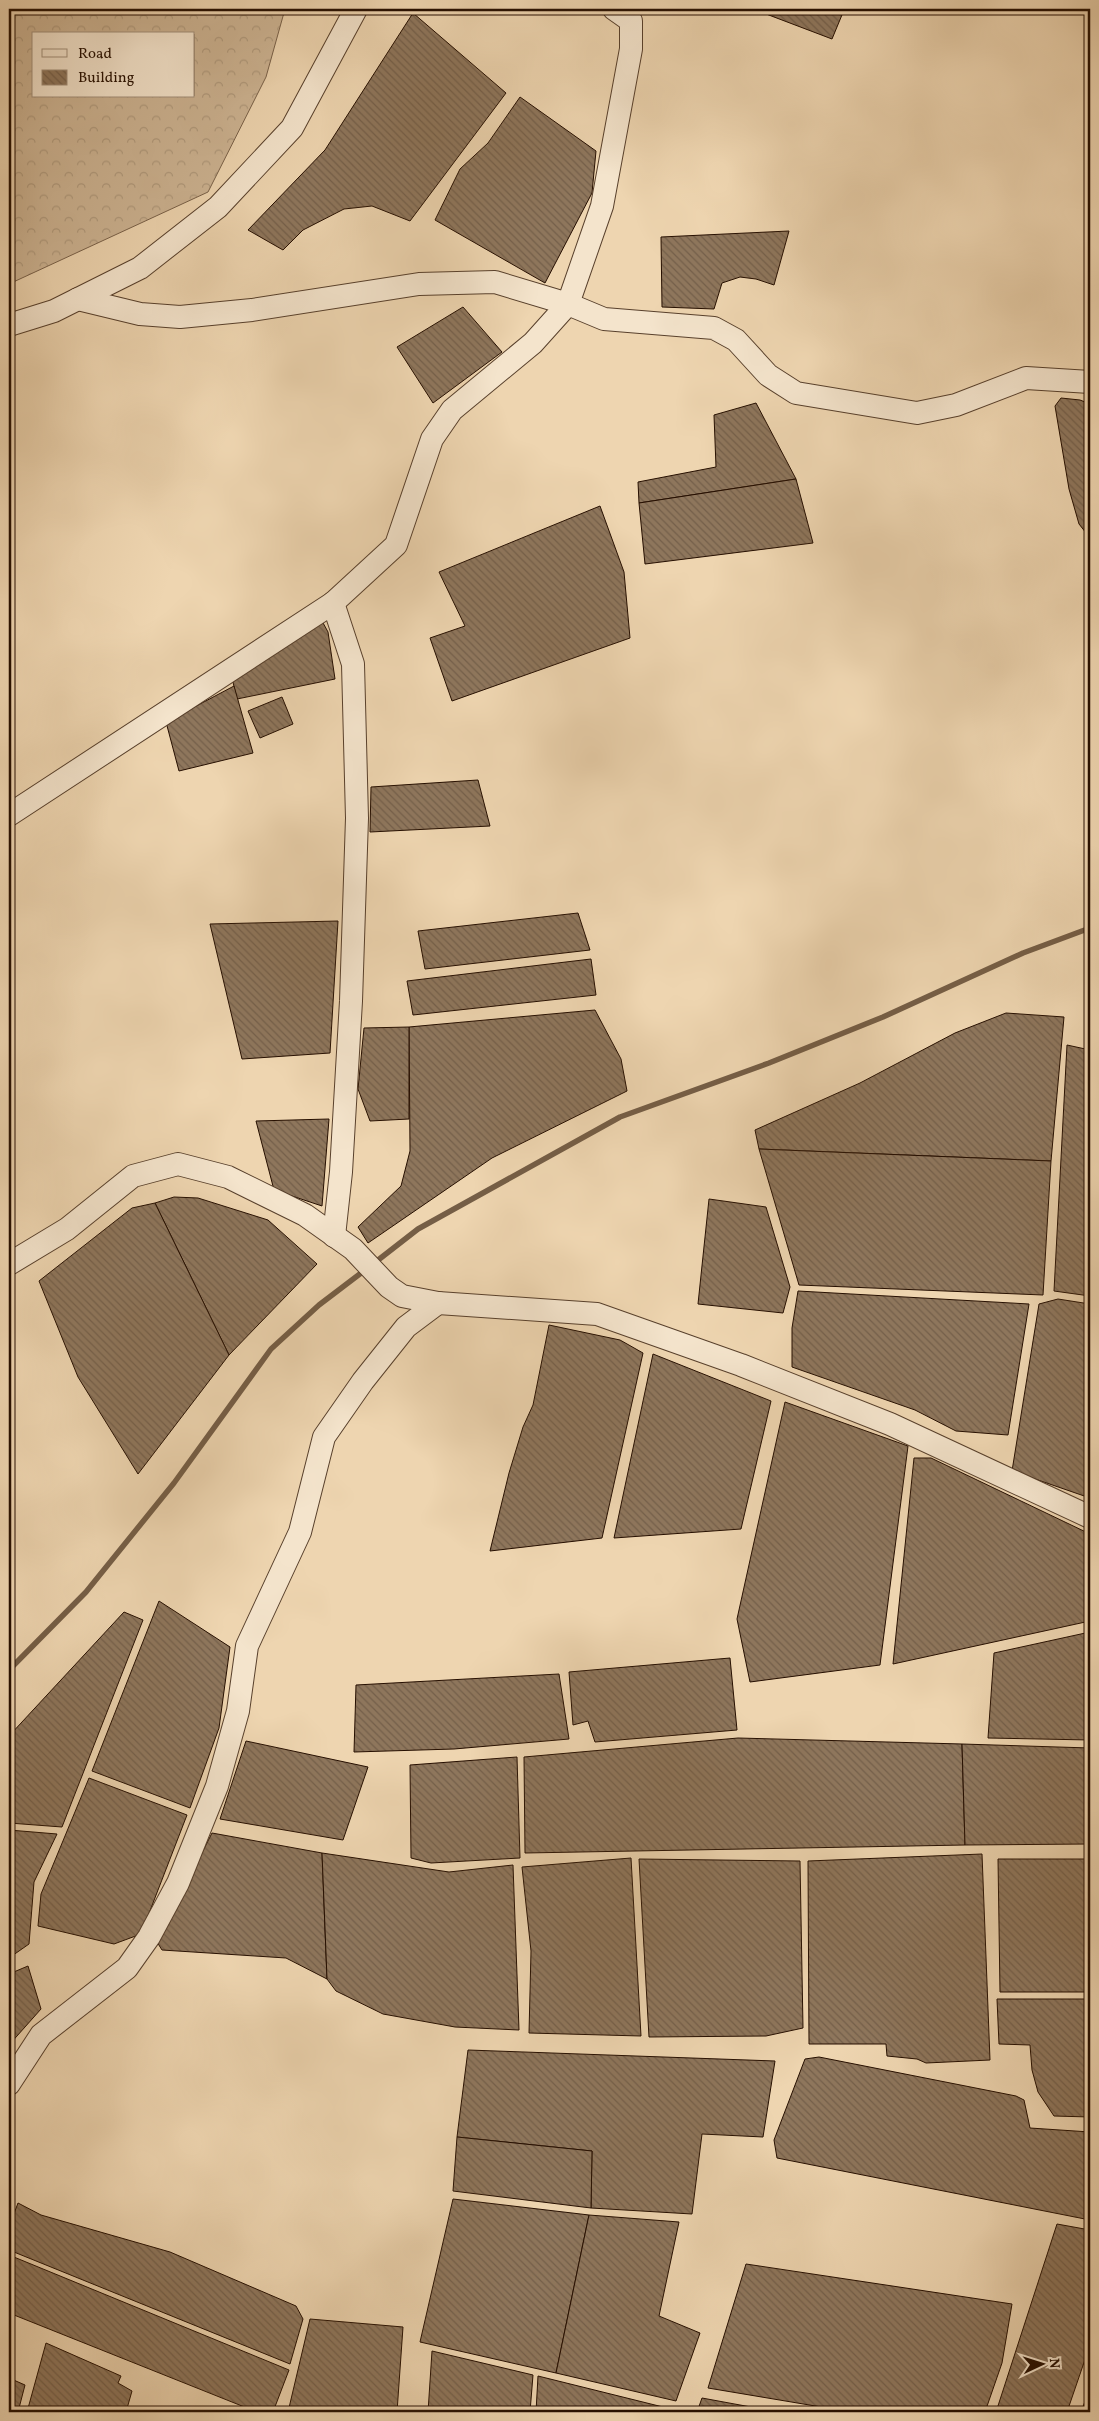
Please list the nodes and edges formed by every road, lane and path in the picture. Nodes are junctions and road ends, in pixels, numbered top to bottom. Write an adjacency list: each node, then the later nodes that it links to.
1 (356, 9): 3 (street)
2 (614, 9): 4 (street)
3 (78, 299): 4 (street); 5 (street)
4 (568, 304): 6 (street); 7 (street)
5 (9, 325)
6 (1090, 382)
7 (333, 603): 8 (street); 9 (street)
8 (9, 814)
9 (334, 1236): 10 (street); 11 (street)
10 (9, 1264)
11 (438, 1303): 12 (street); 13 (street)
12 (1090, 1518)
13 (9, 2084)

